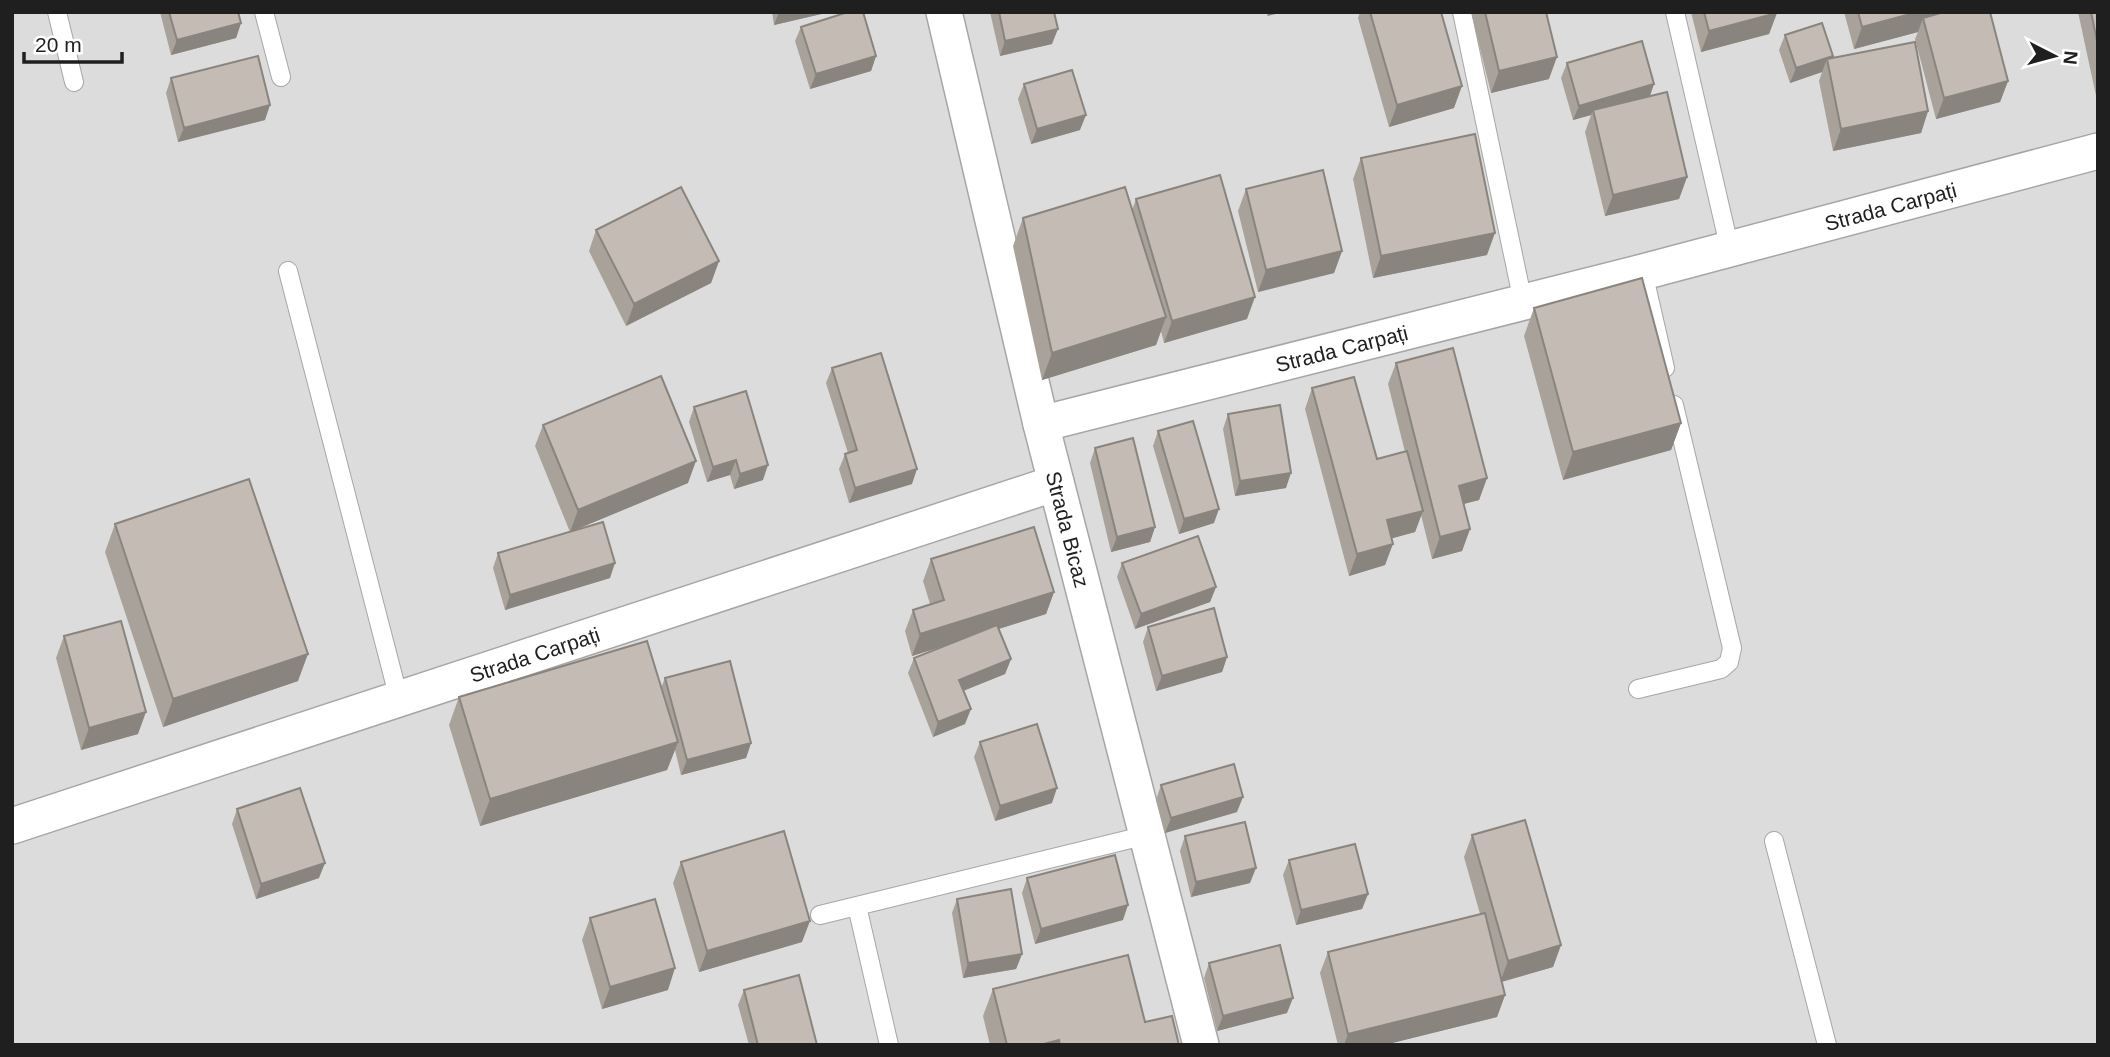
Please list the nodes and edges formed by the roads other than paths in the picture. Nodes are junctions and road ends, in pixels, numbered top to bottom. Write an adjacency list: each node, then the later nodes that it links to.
1 (57, 12): 7 (lane)
2 (264, 12): 6 (lane)
3 (944, 12): 13 (street, Strada Bicaz)
4 (1462, 12): 12 (lane)
5 (1675, 12): 9 (lane)
6 (281, 78)
7 (74, 82)
8 (2098, 151): 9 (street, Strada Carpați)
9 (1730, 250): 11 (street, Strada Carpați)
10 (288, 271): 16 (lane)
11 (1643, 272): 12 (street, Strada Carpați); 15 (lane)
12 (1523, 302): 13 (street, Strada Carpați)
13 (1041, 424): 14 (street, Strada Bicaz)
14 (1056, 482): 16 (street, Strada Carpați); 18 (street, Strada Bicaz)
15 (1637, 689)
16 (399, 699): 17 (street, Strada Carpați)
17 (12, 826)
18 (1147, 835): 20 (lane); 23 (street, Strada Bicaz)
19 (1774, 841): 24 (lane)
20 (857, 906): 21 (lane); 22 (lane)
21 (821, 915)
22 (889, 1045)
23 (1201, 1045)
24 (1827, 1045)

